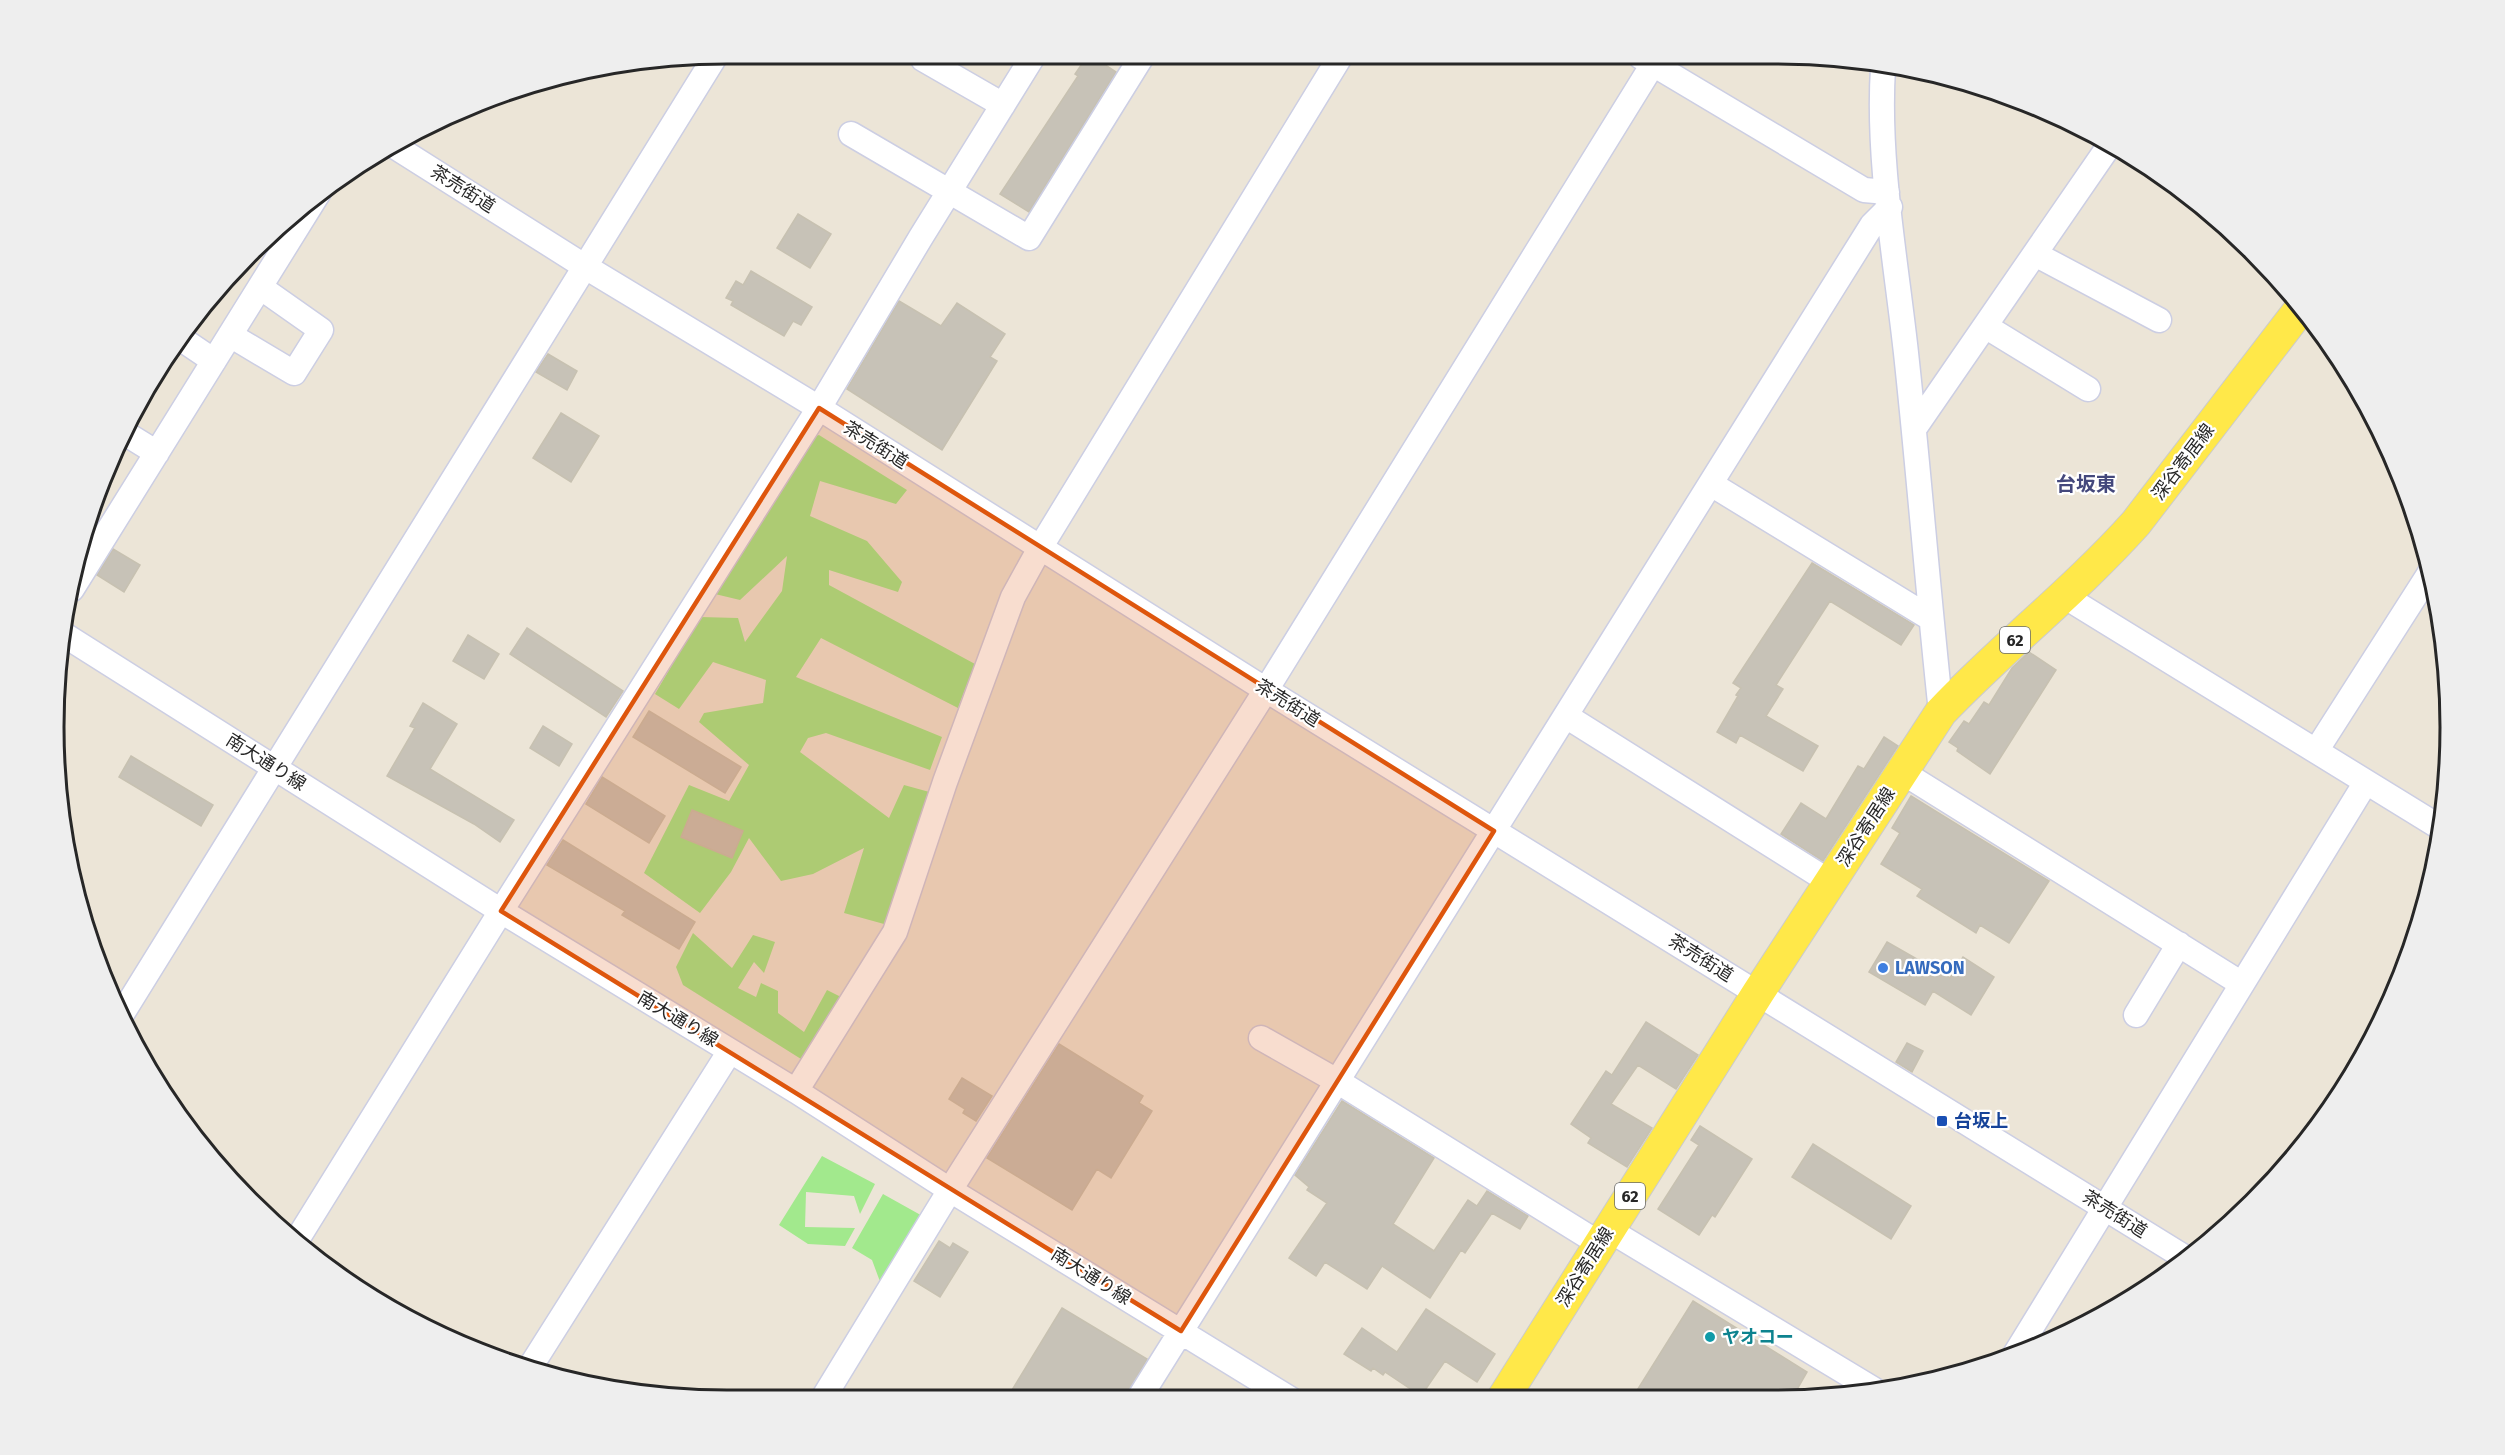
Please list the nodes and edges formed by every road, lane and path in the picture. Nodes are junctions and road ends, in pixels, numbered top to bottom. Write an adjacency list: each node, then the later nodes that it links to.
1 (932, 64): 9 (street)
2 (1028, 64): 9 (street)
3 (1137, 64): 13 (street)
4 (1336, 64): 31 (street)
5 (1649, 64): 37 (street)
6 (1660, 64): 14 (street)
7 (710, 65): 17 (street)
8 (1883, 73): 14 (street)
9 (1003, 105): 13 (street)
10 (851, 134): 13 (street)
11 (401, 150): 17 (street, 茶売街道)
12 (2105, 151): 16 (street)
13 (949, 192): 26 (street)
14 (1888, 200): 27 (street); 30 (street)
15 (302, 220): 18 (street)
16 (2035, 254): 20 (street); 21 (street)
17 (584, 266): 26 (street, 茶売街道); 41 (street)
18 (260, 287): 22 (street); 22 (street)
19 (2296, 315): 34 (main road, 深谷寄居線 / 62)
20 (2159, 320)
21 (1985, 326): 25 (street); 27 (street)
22 (230, 335): 24 (street)
23 (188, 343): 24 (street)
24 (214, 361): 29 (street)
25 (2088, 389)
26 (819, 408): 31 (street, 茶売街道); 47 (street)
27 (1914, 429): 35 (street)
28 (132, 437): 29 (street)
29 (157, 453): 32 (street)
30 (1711, 484): 35 (street); 39 (street)
31 (1040, 548): 37 (street, 茶売街道); 56 (street)
32 (84, 571)
33 (2424, 582): 40 (street)
34 (2064, 596): 38 (main road, 深谷寄居線 / 62); 40 (street)
35 (1930, 618): 38 (street)
36 (70, 639): 41 (street, 南大通り線)
37 (1266, 690): 45 (street, 茶売街道); 57 (street)
38 (1941, 712): 42 (main road, 深谷寄居線 / 62)
39 (1566, 716): 45 (street); 46 (street)
40 (2316, 751): 43 (street)
41 (276, 768): 47 (street, 南大通り線); 51 (street)
42 (1902, 772): 46 (main road, 深谷寄居線 / 62); 48 (street)
43 (2366, 782): 44 (street); 49 (street)
44 (2433, 823)
45 (1494, 831): 50 (street, 茶売街道); 55 (street)
46 (1830, 882): 50 (main road, 深谷寄居線 / 62)
47 (501, 911): 54 (street, 南大通り線); 59 (street)
48 (2179, 944): 49 (street); 52 (street)
49 (2242, 984): 58 (street)
50 (1758, 993): 58 (street, 茶売街道); 60 (main road, 深谷寄居線 / 62)
51 (127, 1007)
52 (2136, 1015)
53 (1261, 1038): 55 (street)
54 (730, 1051): 56 (street, 南大通り線); 64 (street)
55 (1337, 1082): 60 (street); 62 (street)
56 (796, 1091): 57 (street, 南大通り線)
57 (950, 1190): 62 (street, 南大通り線); 66 (street)
58 (2105, 1208): 61 (street, 茶売街道); 63 (street)
59 (300, 1234)
60 (1604, 1237): 65 (street); 69 (main road, 深谷寄居線 / 62)
61 (2179, 1254)
62 (1181, 1331): 67 (street); 68 (street, 南大通り線)
63 (2022, 1343)
64 (534, 1361)
65 (1865, 1385)
66 (828, 1390)
67 (1144, 1390)
68 (1276, 1390)
69 (1508, 1390)

